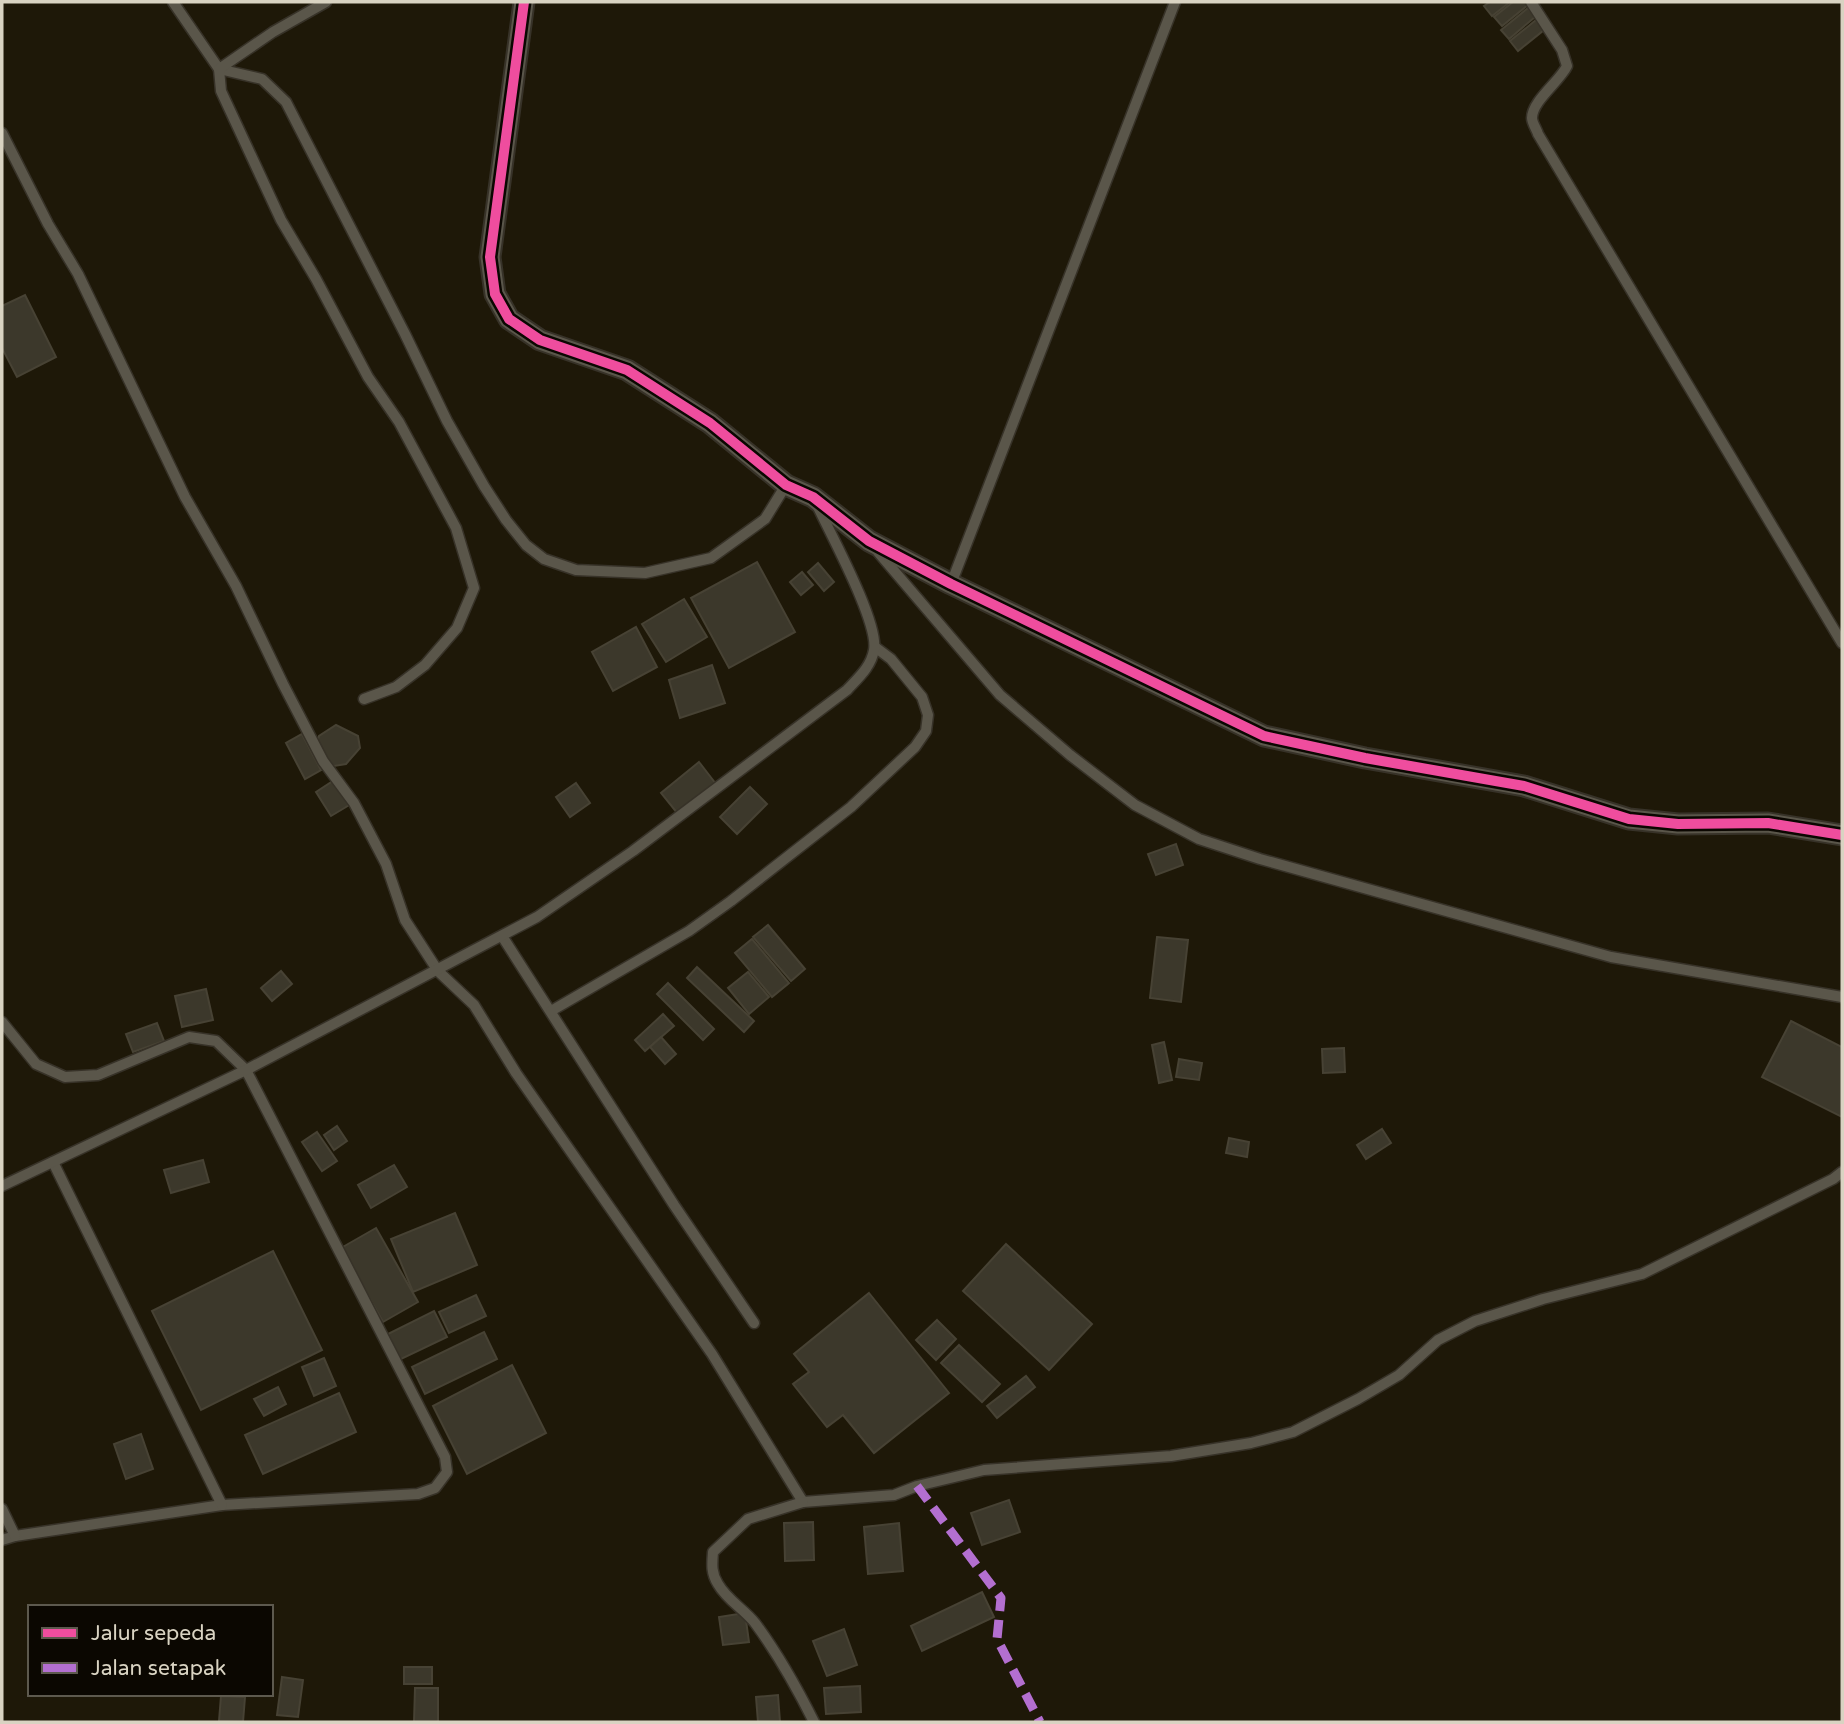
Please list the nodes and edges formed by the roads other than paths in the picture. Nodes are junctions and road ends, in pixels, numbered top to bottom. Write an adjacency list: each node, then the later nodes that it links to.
1 (173, 2): 6 (lane)
2 (326, 2): 6 (lane)
3 (524, 2): 8 (street)
4 (1175, 2): 11 (lane)
5 (1531, 2): 12 (lane)
6 (219, 69): 8 (lane); 14 (lane)
7 (2, 133): 17 (lane)
8 (786, 485): 9 (street)
9 (813, 497): 10 (street); 13 (lane)
10 (869, 541): 11 (street); 18 (lane)
11 (951, 584): 15 (street)
12 (1842, 643)
13 (875, 647): 16 (lane); 19 (lane)
14 (364, 699)
15 (1842, 835)
16 (502, 936): 17 (lane); 19 (lane)
17 (438, 971): 21 (lane); 26 (lane)
18 (1842, 997)
19 (551, 1011): 25 (lane)
20 (2, 1022): 21 (lane)
21 (246, 1070): 22 (lane); 27 (lane)
22 (53, 1162): 24 (lane); 27 (lane)
23 (1842, 1172): 26 (lane)
24 (2, 1186)
25 (754, 1323)
26 (803, 1502): 31 (lane)
27 (222, 1505): 29 (lane)
28 (2, 1509): 29 (lane)
29 (16, 1536): 30 (lane)
30 (2, 1540)
31 (814, 1722)

